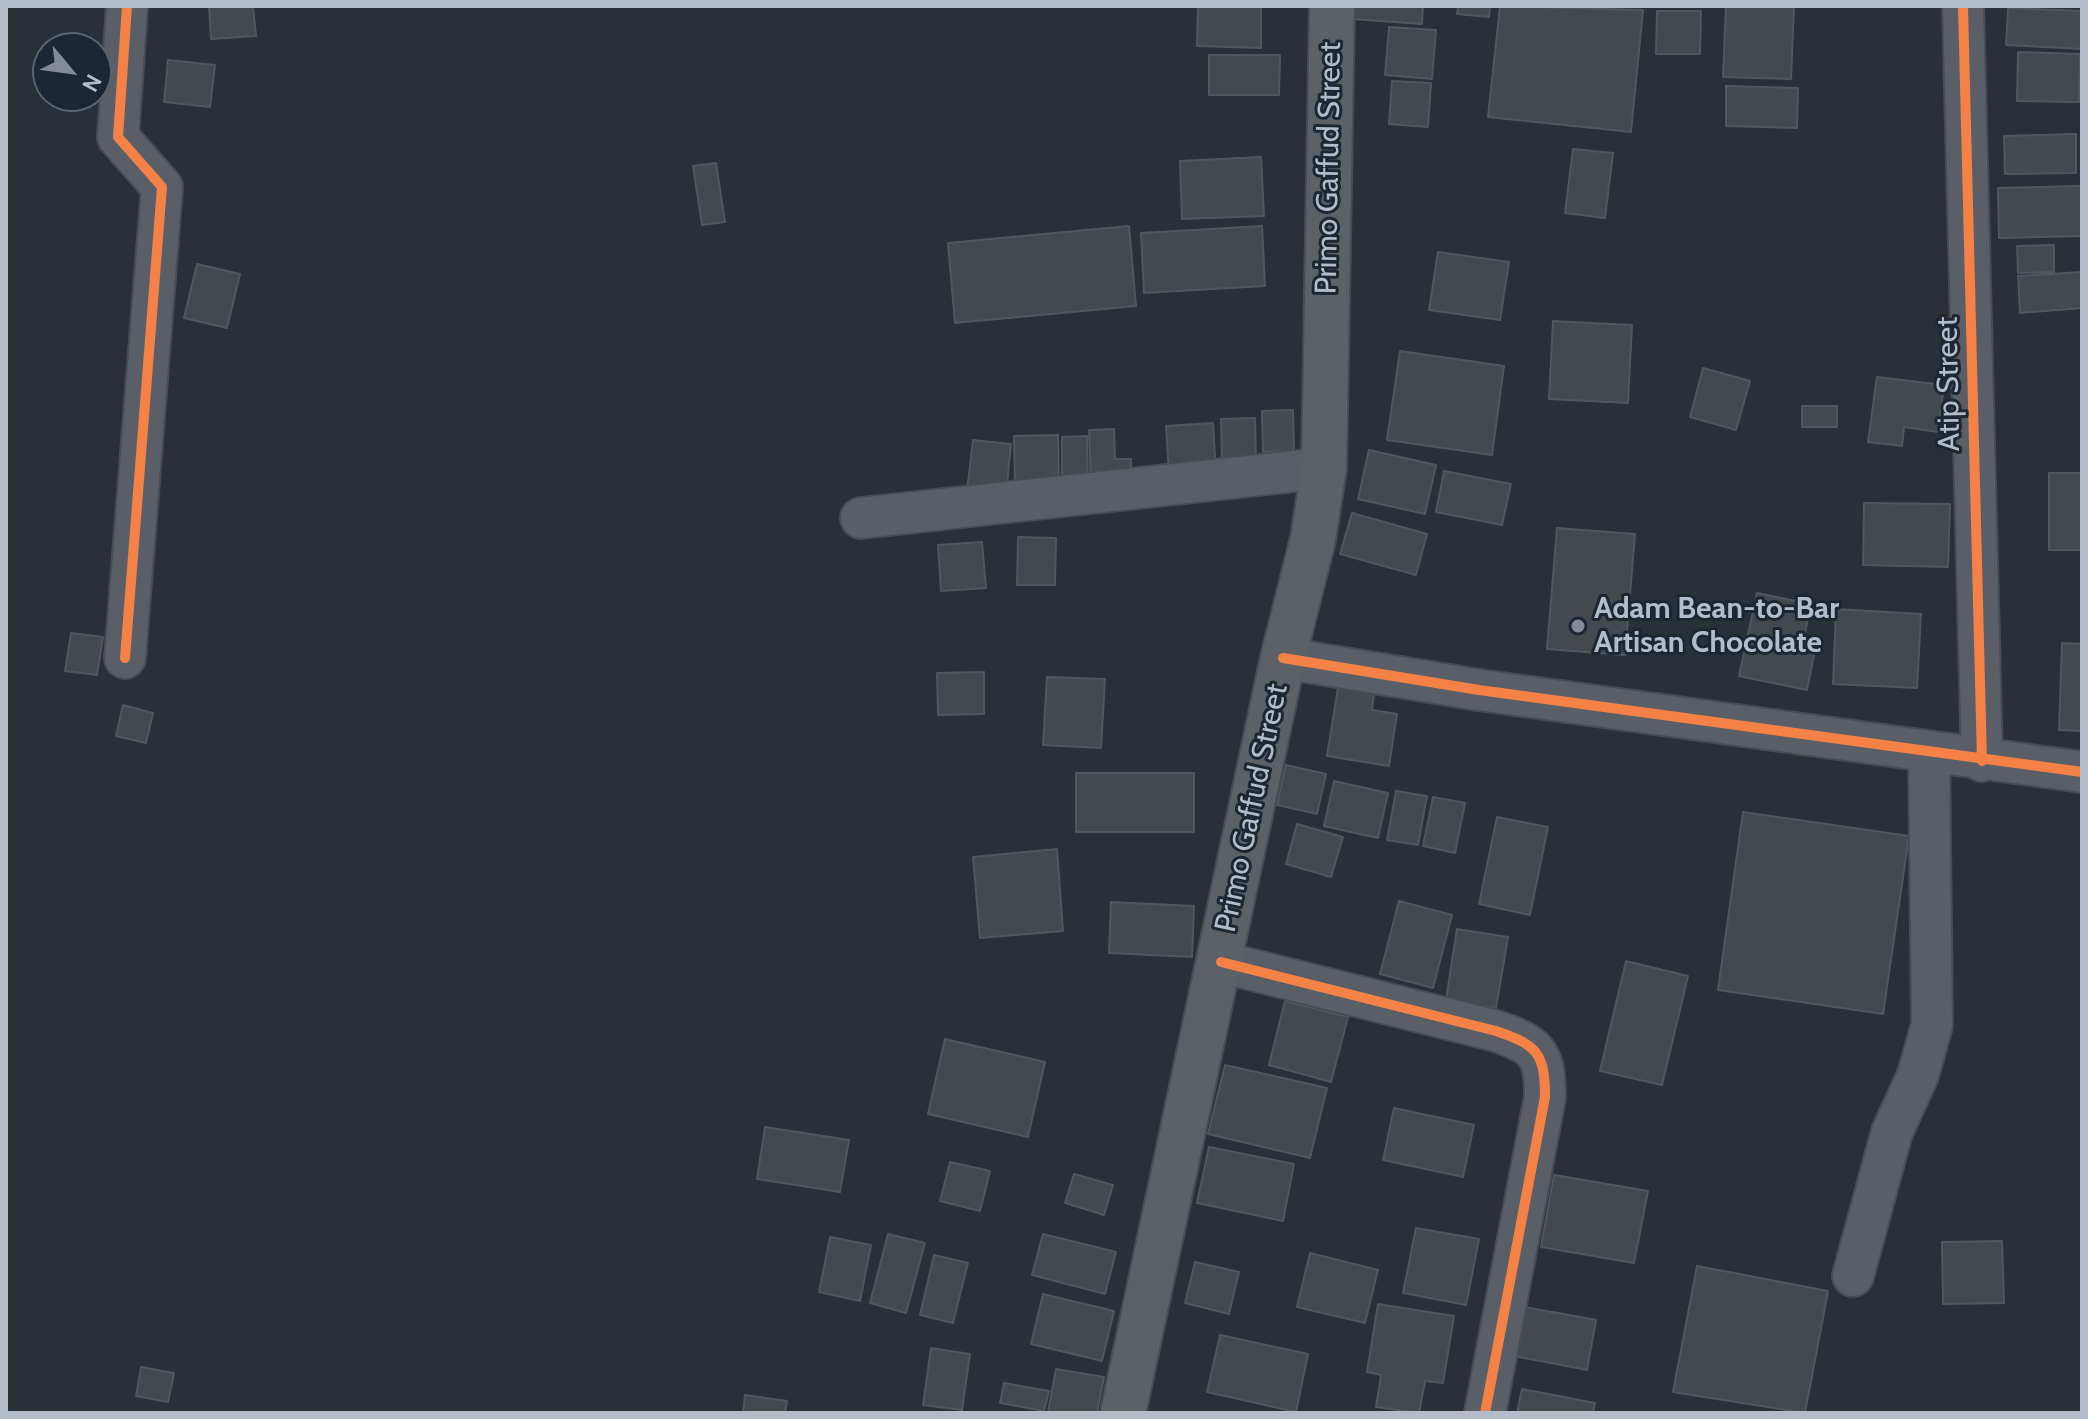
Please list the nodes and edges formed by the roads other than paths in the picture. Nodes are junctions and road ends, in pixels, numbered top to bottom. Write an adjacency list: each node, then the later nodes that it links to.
1 (127, 6): 6 (street)
2 (1332, 6): 4 (main road, Primo Gaffud Street)
3 (1963, 6): 9 (street, Atip Street)
4 (1324, 468): 5 (street); 7 (main road, Primo Gaffud Street)
5 (861, 518)
6 (125, 658)
7 (1283, 658): 8 (street); 11 (main road, Primo Gaffud Street)
8 (1929, 752): 9 (street); 12 (street)
9 (1982, 761): 10 (street)
10 (2082, 772)
11 (1221, 962): 13 (main road, Primo Gaffud Street); 14 (street)
12 (1853, 1276)
13 (1123, 1413)
14 (1485, 1413)

